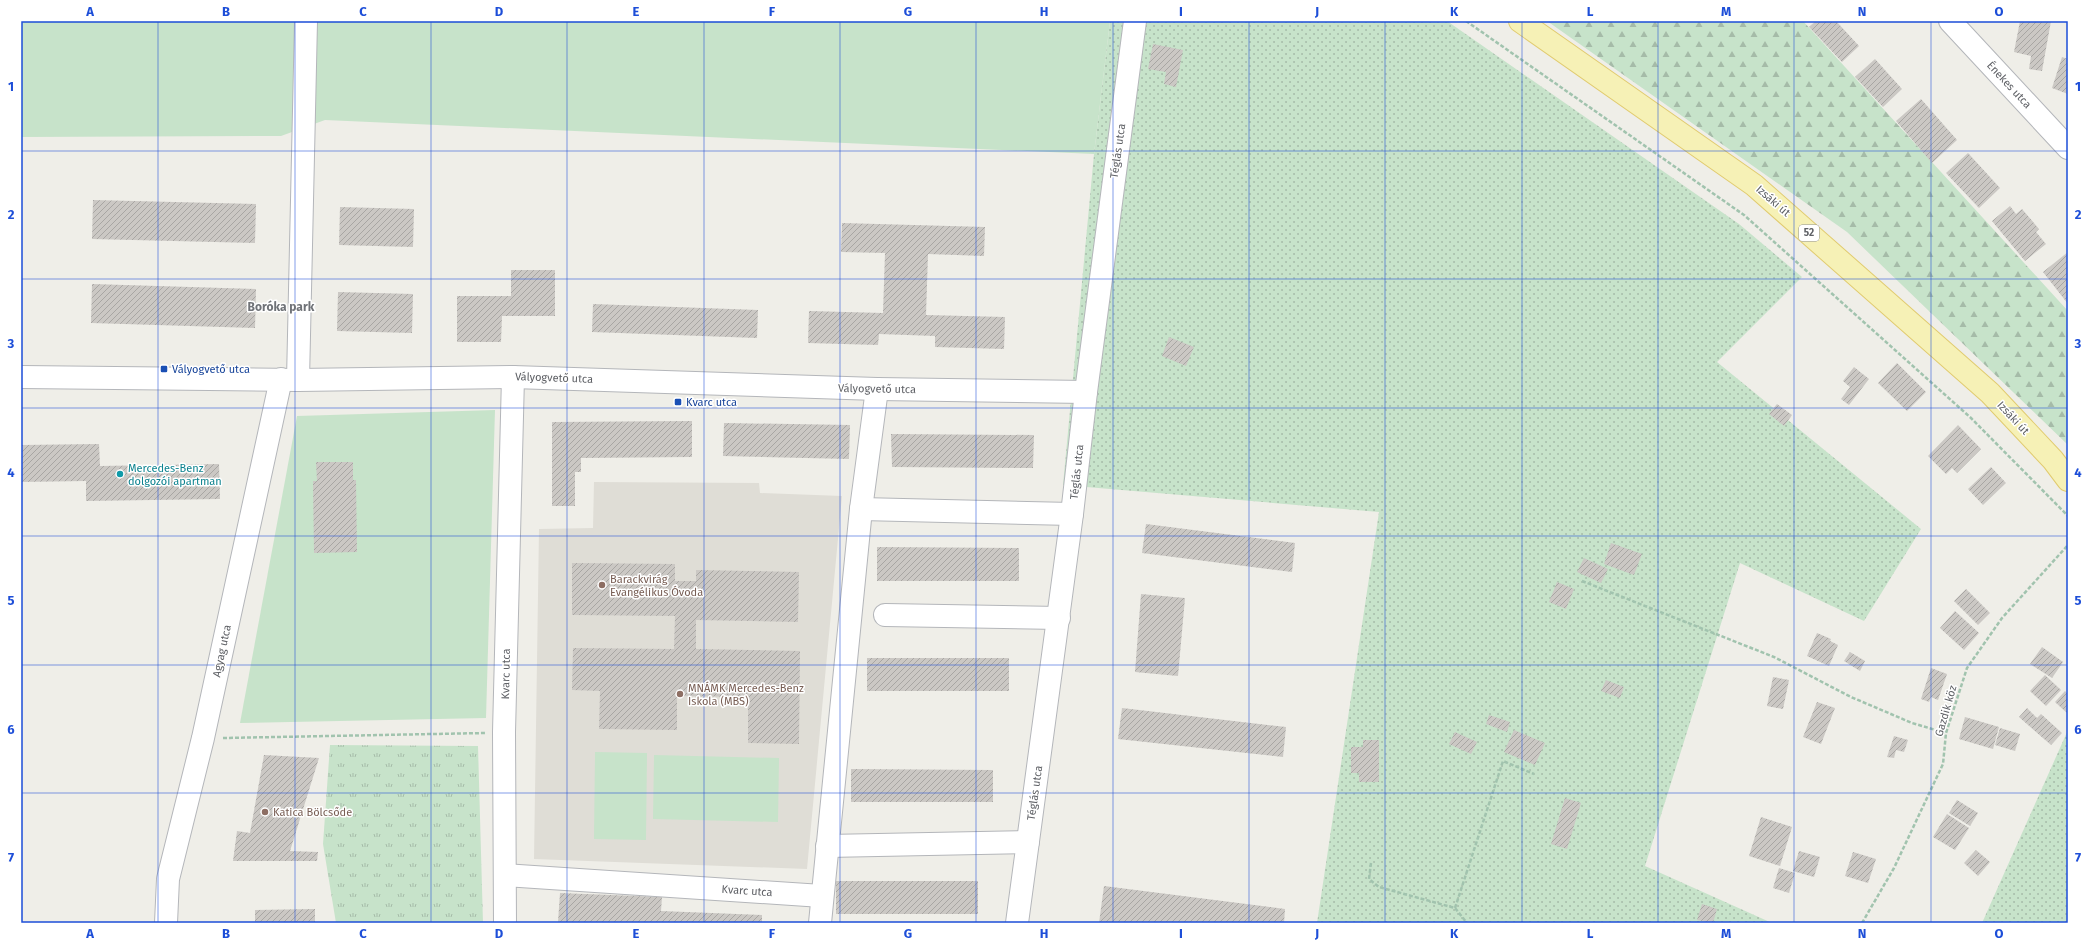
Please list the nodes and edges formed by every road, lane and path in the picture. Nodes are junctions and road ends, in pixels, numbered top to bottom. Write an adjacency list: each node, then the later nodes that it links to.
1 (306, 21): 9 (street, Agyag utca)
2 (1135, 21): 11 (street, Téglás utca)
3 (1466, 21): 16 (path)
4 (1520, 21): 12 (main road, Izsáki út / 52)
5 (1961, 26): 6 (street, Énekes utca)
6 (2068, 148)
7 (21, 377): 9 (street, Vályogvető utca)
8 (513, 377): 9 (street, Vályogvető utca); 10 (street, Vályogvető utca); 21 (street, Kvarc utca)
9 (290, 379): 23 (street, Agyag utca)
10 (877, 389): 11 (street, Vályogvető utca); 14 (street)
11 (1086, 392): 15 (street, Téglás utca)
12 (2060, 464): 13 (main road, Izsáki út / 52)
13 (2068, 480)
14 (861, 509): 15 (street); 26 (street)
15 (1072, 514): 20 (street, Téglás utca)
16 (2068, 516)
17 (2068, 545): 22 (path, Gazdik köz)
18 (1582, 581): 22 (path)
19 (885, 615): 20 (street)
20 (1059, 618): 25 (street, Téglás utca)
21 (504, 732): 23 (path); 28 (street, Kvarc utca)
22 (1946, 733): 36 (path, Gazdik köz)
23 (203, 738): 31 (street, Agyag utca)
24 (1534, 774): 30 (path)
25 (1028, 842): 26 (street); 34 (street, Téglás utca)
26 (827, 846): 29 (street)
27 (1371, 863): 30 (path)
28 (505, 875): 29 (street, Kvarc utca); 32 (street, Kvarc utca)
29 (822, 896): 33 (street)
30 (1455, 908): 35 (path)
31 (166, 923)
32 (504, 923)
33 (820, 923)
34 (1017, 923)
35 (1468, 923)
36 (1862, 923)

